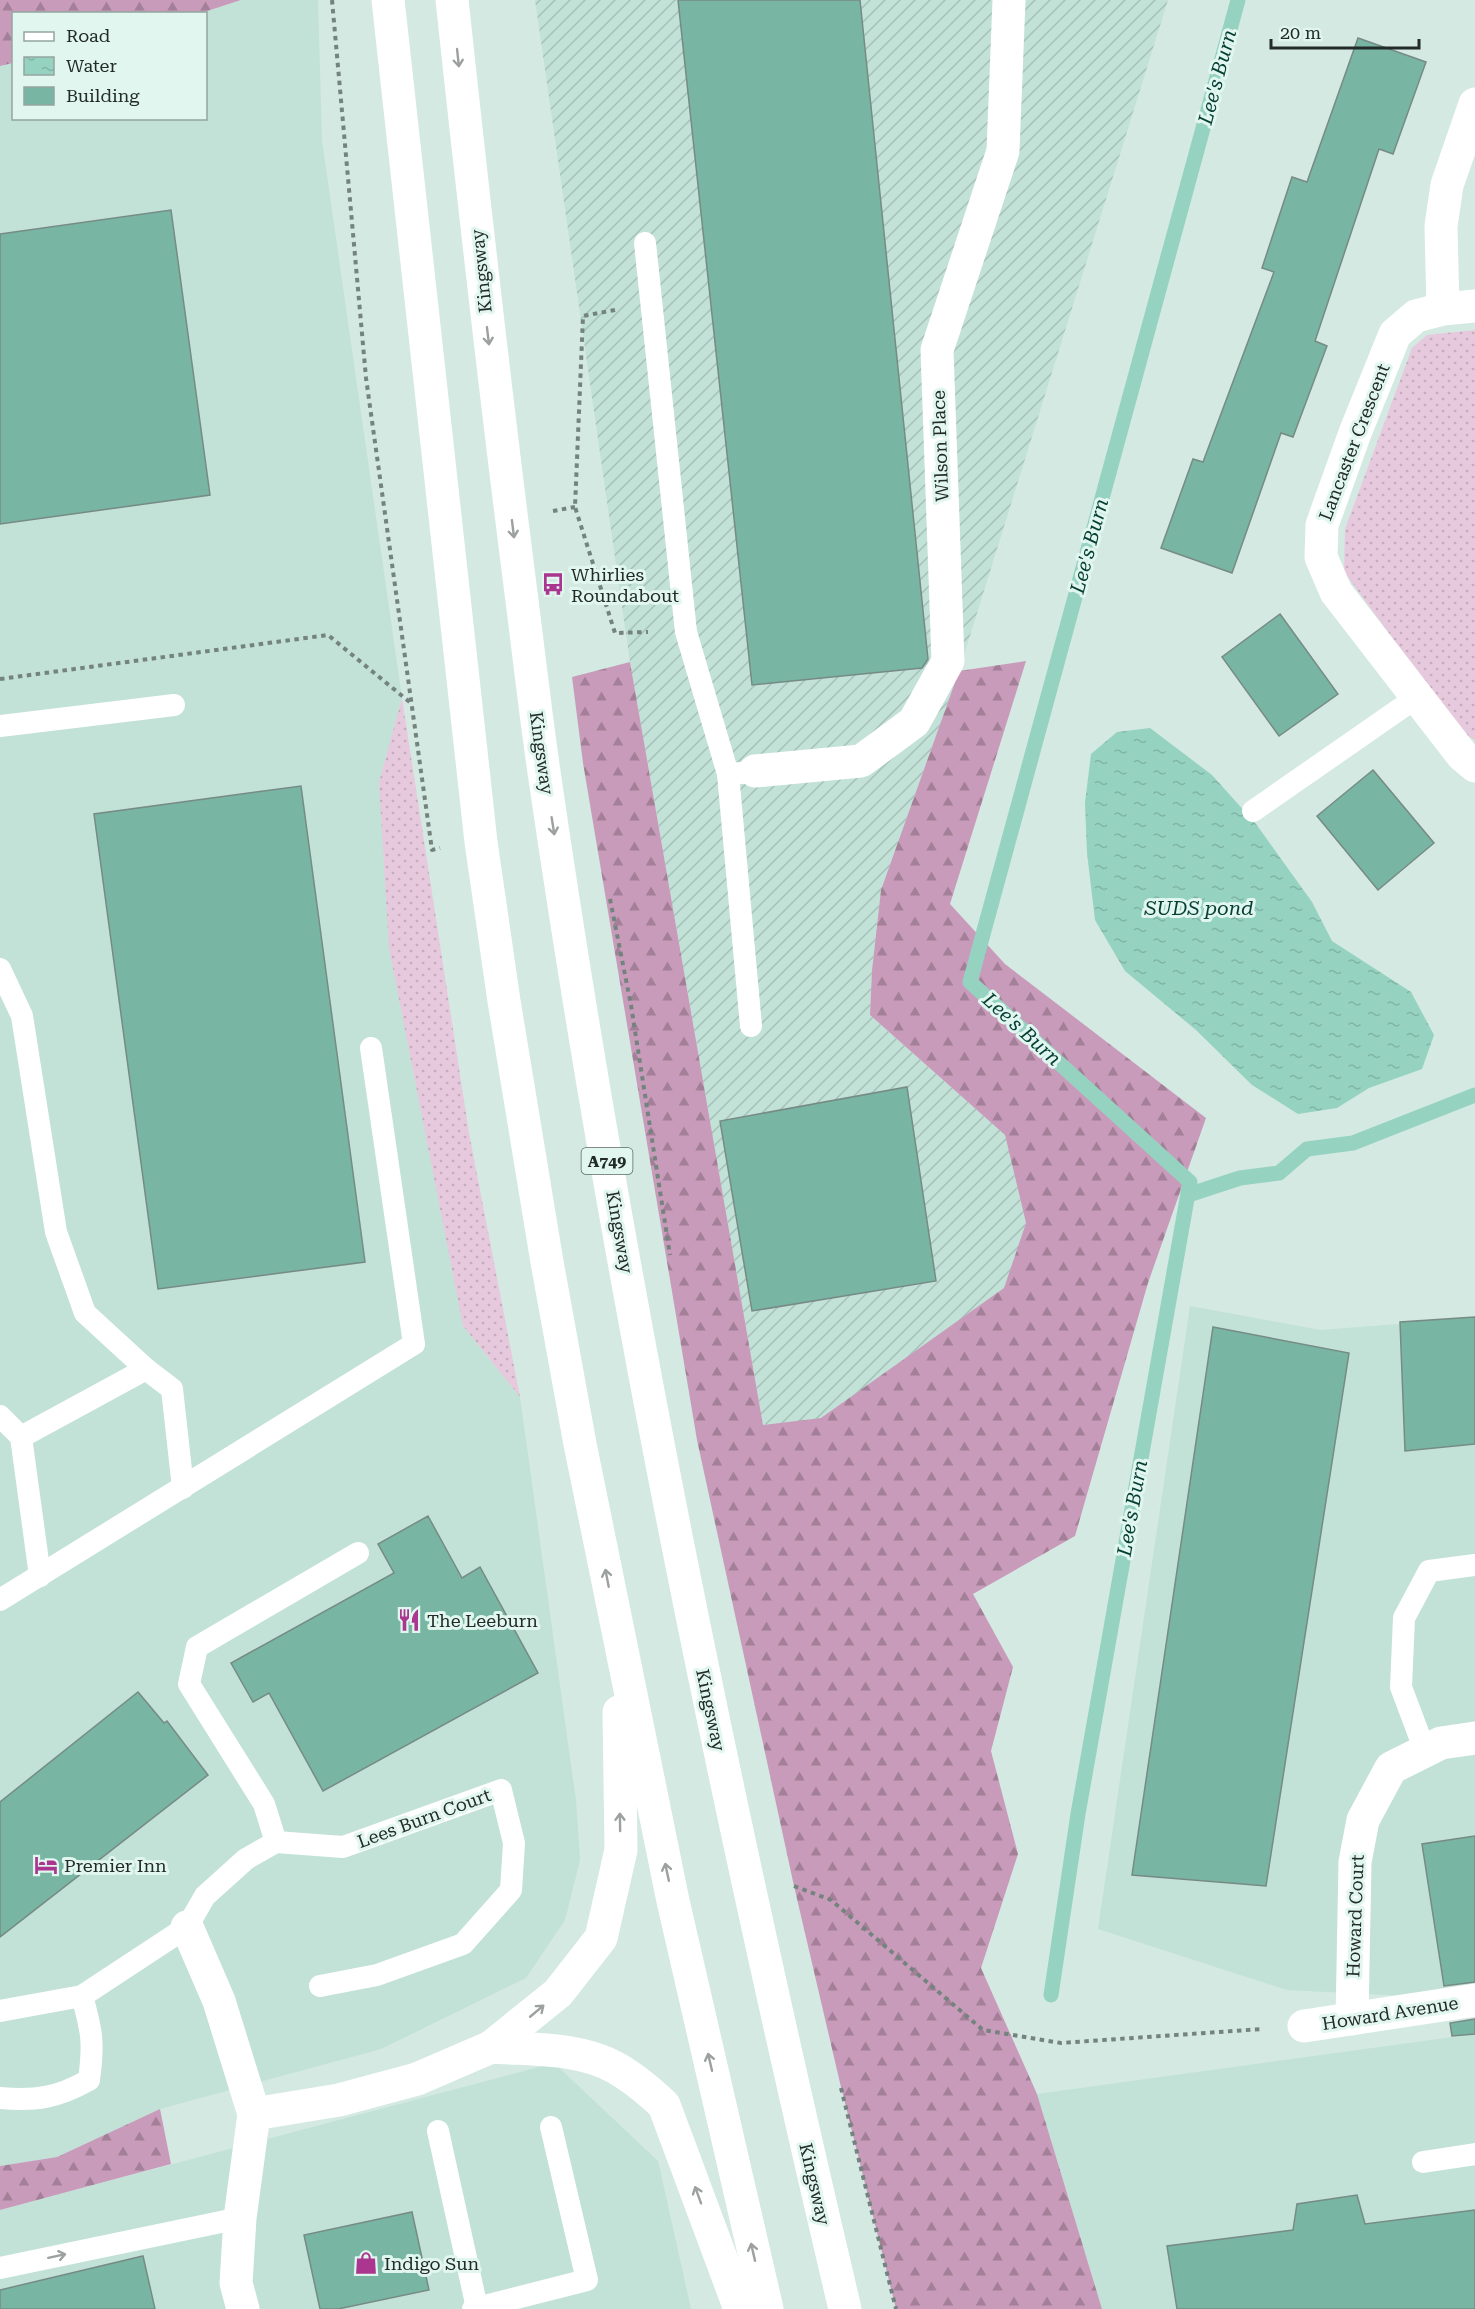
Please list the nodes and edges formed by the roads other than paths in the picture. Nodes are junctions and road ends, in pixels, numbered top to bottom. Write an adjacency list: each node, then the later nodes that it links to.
1 (388, 0): 25 (main road, one-way to 1)
2 (452, 0): 49 (main road, Kingsway / A749, one-way to 49)
3 (1009, 0): 12 (main road, Wilson Place)
4 (1475, 104): 7 (main road)
5 (645, 243): 12 (lane)
6 (1475, 306): 7 (main road, Lancaster Crescent)
7 (1443, 309): 8 (main road, Lancaster Crescent)
8 (1417, 697): 11 (main road, Lancaster Crescent); 13 (lane)
9 (174, 705): 10 (lane)
10 (0, 726)
11 (1475, 766)
12 (742, 773): 15 (lane)
13 (1253, 811)
14 (0, 969): 17 (lane)
15 (751, 1026)
16 (371, 1048): 20 (lane)
17 (146, 1369): 19 (lane); 20 (lane)
18 (0, 1416): 19 (lane)
19 (21, 1437): 23 (lane)
20 (183, 1488): 23 (lane)
21 (358, 1553): 28 (lane)
22 (1475, 1565): 27 (lane)
23 (40, 1576): 24 (lane)
24 (0, 1600)
25 (618, 1629): 36 (main road, one-way to 25); 48 (main road, one-way to 25)
26 (1475, 1738): 27 (main road, Howard Court)
27 (1425, 1751): 34 (main road, Howard Court)
28 (276, 1842): 29 (lane); 30 (lane, Lees Burn Court)
29 (187, 1927): 31 (lane); 38 (main road)
30 (320, 1986)
31 (82, 1996): 33 (lane); 37 (lane)
32 (1475, 2000): 34 (main road, Howard Avenue)
33 (0, 2011)
34 (1352, 2019): 35 (main road, Howard Avenue)
35 (1304, 2026)
36 (491, 2047): 38 (main road); 47 (main road, one-way to 36)
37 (0, 2098)
38 (254, 2114): 43 (main road)
39 (552, 2127): 46 (lane)
40 (438, 2131): 46 (lane)
41 (1475, 2154): 42 (lane)
42 (1423, 2162)
43 (240, 2218): 44 (lane, one-way to 43); 45 (main road)
44 (0, 2268)
45 (243, 2309)
46 (475, 2309)
47 (740, 2309)
48 (767, 2309)
49 (845, 2309)

